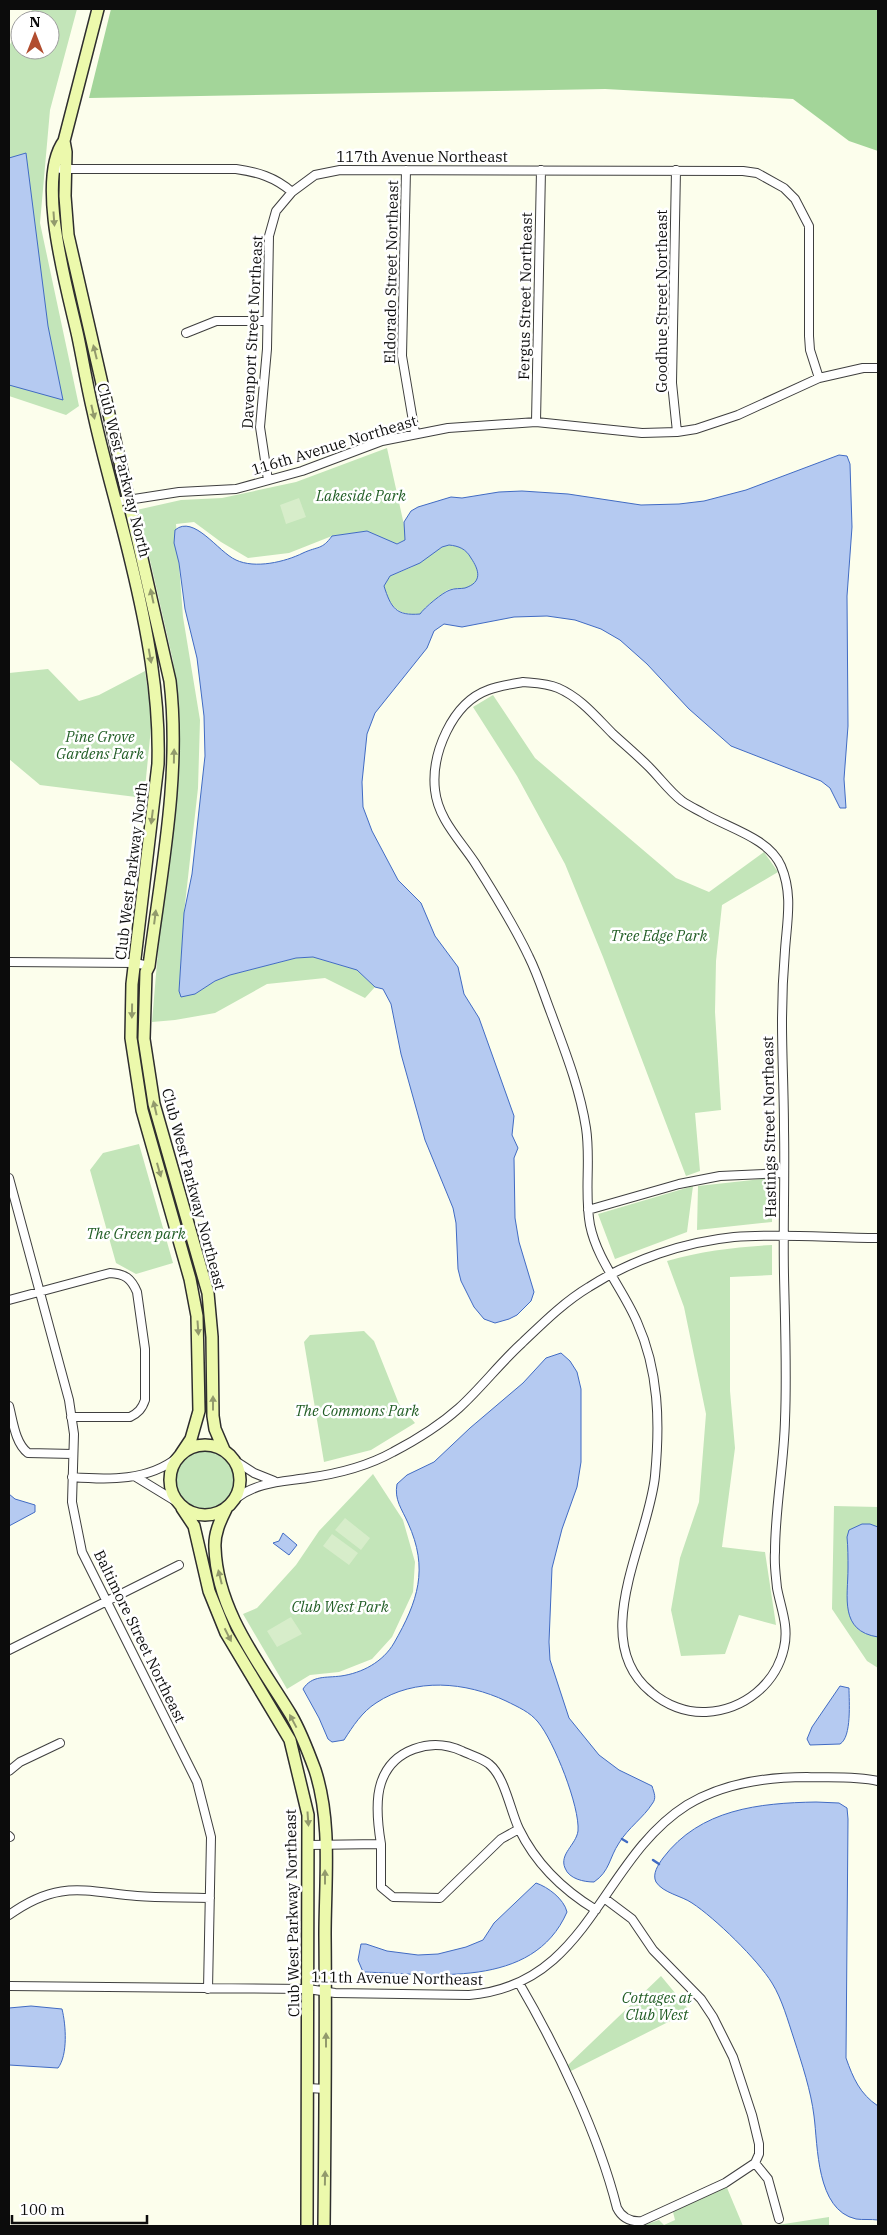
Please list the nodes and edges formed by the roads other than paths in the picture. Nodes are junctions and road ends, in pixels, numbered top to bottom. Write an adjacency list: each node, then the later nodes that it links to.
1 (98, 9): 2 (street)
2 (64, 141): 3 (street, Club West Parkway Northeast); 4 (street, Club West Parkway North)
3 (67, 168): 4 (street); 8 (street); 17 (street, Club West Parkway Northeast, one-way to 3)
4 (54, 170): 18 (street, Club West Parkway North, one-way to 18)
5 (406, 170): 6 (street, 117th Avenue Northeast); 8 (street, 117th Avenue Northeast); 15 (street, Eldorado Street Northeast)
6 (540, 170): 7 (street, 117th Avenue Northeast); 13 (street, Fergus Street Northeast)
7 (676, 170): 12 (street, 117th Avenue Northeast); 14 (street, Goodhue Street Northeast)
8 (292, 192): 9 (street, Davenport Street Northeast)
9 (267, 321): 10 (street); 16 (street, Davenport Street Northeast)
10 (186, 333)
11 (878, 368): 12 (street, 116th Avenue Northeast)
12 (819, 378): 14 (street, 116th Avenue Northeast)
13 (536, 422): 14 (street, 116th Avenue Northeast); 15 (street, 116th Avenue Northeast)
14 (677, 432)
15 (415, 433): 16 (street, 116th Avenue Northeast)
16 (268, 480): 17 (street, 116th Avenue Northeast)
17 (130, 500): 18 (street, 116th Avenue Northeast); 21 (street, Club West Parkway Northeast, one-way to 17)
18 (115, 502): 20 (street, Club West Parkway North, one-way to 20)
19 (9, 962): 20 (street)
20 (135, 962): 21 (street); 34 (street, Club West Parkway North, one-way to 34)
21 (149, 966): 32 (street, Club West Parkway Northeast, one-way to 21)
22 (784, 1173): 24 (street); 24 (street, Hastings Street Northeast); 25 (street, Hastings Street Northeast)
23 (9, 1178): 28 (street, Baltimore Street Northeast)
24 (588, 1210): 27 (street)
25 (784, 1235): 26 (street); 27 (street); 27 (street, Hastings Street Northeast)
26 (878, 1238)
27 (610, 1274): 38 (street)
28 (40, 1292): 29 (street); 31 (street, Baltimore Street Northeast); 31 (street)
29 (9, 1300)
30 (9, 1406): 33 (street)
31 (72, 1417): 33 (street, Baltimore Street Northeast)
32 (224, 1450): 34 (street); 35 (street)
33 (73, 1454): 36 (street, Baltimore Street Northeast)
34 (180, 1455): 37 (street); 40 (street)
35 (234, 1460): 38 (street); 39 (street)
36 (72, 1477): 37 (street); 43 (street, Baltimore Street Northeast)
37 (136, 1477): 40 (street)
38 (274, 1481): 39 (street)
39 (235, 1499): 41 (street)
40 (180, 1505): 41 (street); 50 (street, Club West Parkway Northeast, one-way to 50)
41 (226, 1509): 51 (street, one-way to 41)
42 (179, 1566): 43 (street)
43 (106, 1601): 44 (street); 52 (street, Baltimore Street Northeast)
44 (9, 1650)
45 (60, 1743): 46 (street)
46 (9, 1771)
47 (878, 1781): 53 (street, 111th Avenue Northeast)
48 (519, 1829): 49 (street); 49 (street); 54 (street)
49 (381, 1844): 51 (street)
50 (309, 1845): 51 (street); 59 (street, Club West Parkway Northeast)
51 (325, 1845): 60 (street, one-way to 51)
52 (210, 1898): 55 (street); 58 (street, Baltimore Street Northeast)
53 (604, 1898): 54 (street, 111th Avenue Northeast); 63 (street)
54 (596, 1910): 56 (street, 111th Avenue Northeast)
55 (9, 1915)
56 (520, 1984): 60 (street, 111th Avenue Northeast); 63 (street)
57 (9, 1986): 58 (street, 111th Avenue Northeast)
58 (208, 1989): 59 (street, 111th Avenue Northeast)
59 (308, 1989): 60 (street, 111th Avenue Northeast); 61 (street, Club West Parkway Northeast)
60 (326, 1992): 62 (street, one-way to 60)
61 (308, 2088): 62 (street); 65 (street, Club West Parkway Northeast)
62 (326, 2089): 66 (street, one-way to 62)
63 (755, 2163): 64 (street)
64 (779, 2219)
65 (307, 2226)
66 (324, 2226)

